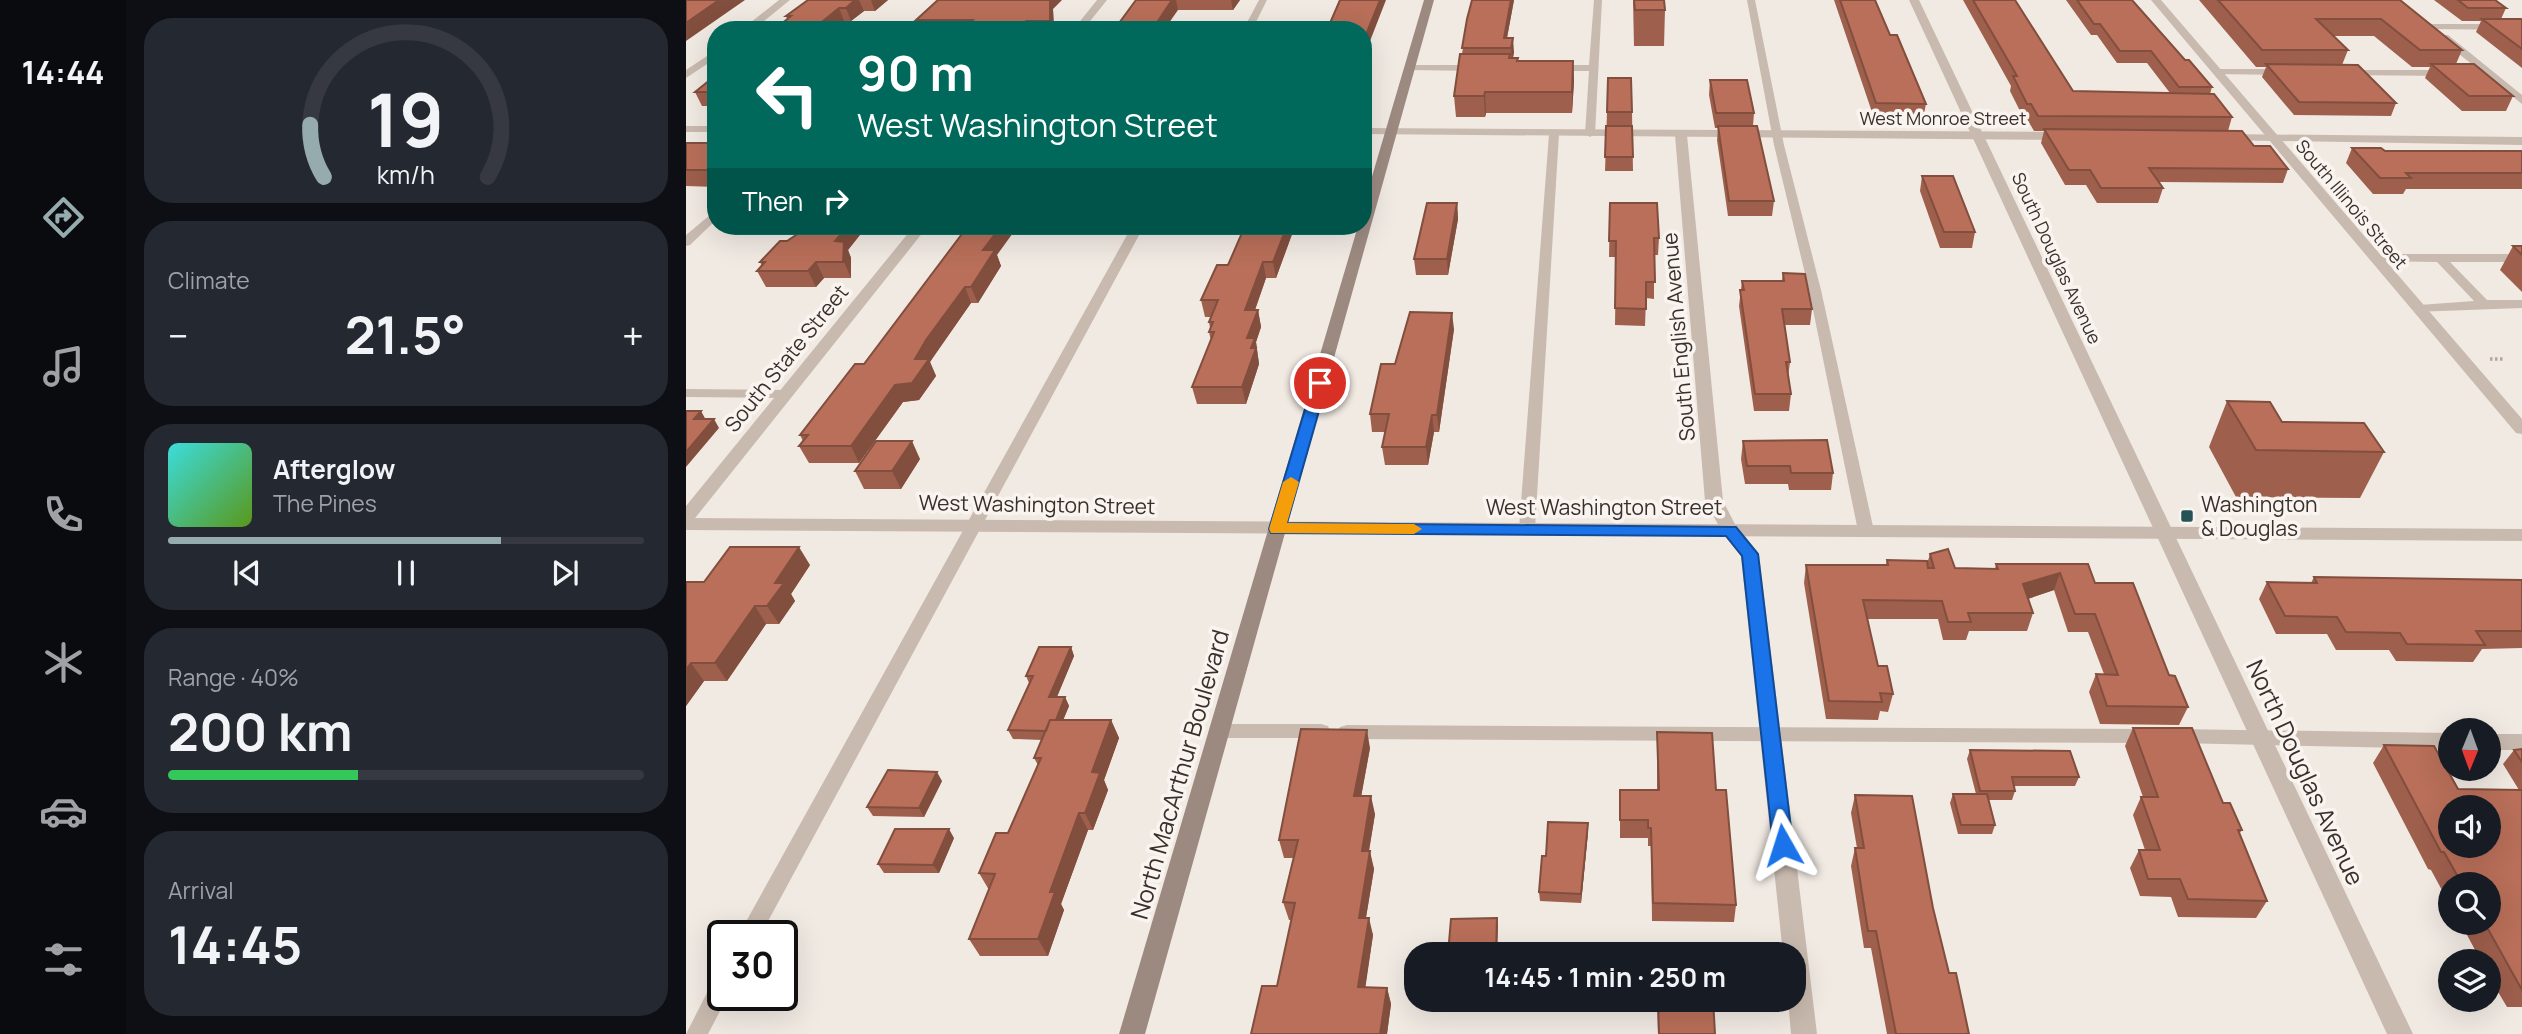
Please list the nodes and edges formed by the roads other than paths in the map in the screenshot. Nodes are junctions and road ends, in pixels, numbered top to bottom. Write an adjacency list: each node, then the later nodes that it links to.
1 (785, 0): 10 (street)
2 (941, 0): 11 (lane)
3 (1102, 0): 12 (street)
4 (1263, 0): 13 (lane)
5 (1429, 0): 17 (main road, North MacArthur Boulevard)
6 (1598, 0): 20 (lane)
7 (1751, 0): 36 (lane)
8 (1914, 0): 37 (street, South Douglas Avenue)
9 (2156, 0): 21 (street, South Illinois Street)
10 (758, 21)
11 (919, 21)
12 (1085, 21)
13 (1252, 21)
14 (2427, 24): 15 (lane); 26 (street)
15 (2522, 27)
16 (707, 60): 27 (street)
17 (1410, 68): 18 (lane); 32 (main road, North MacArthur Boulevard)
18 (1492, 68)
19 (1544, 68): 20 (lane)
20 (1595, 68): 34 (lane)
21 (2217, 72): 22 (lane); 40 (street, South Illinois Street)
22 (2292, 72)
23 (2332, 72): 24 (lane)
24 (2453, 73)
25 (2467, 73): 26 (lane)
26 (2488, 73): 28 (street)
27 (686, 75)
28 (2522, 101)
29 (686, 129): 30 (street)
30 (707, 129)
31 (1372, 131): 32 (street, West Monroe Street)
32 (1391, 132): 33 (street, West Monroe Street); 42 (main road, North MacArthur Boulevard)
33 (1554, 134): 34 (street, West Monroe Street); 61 (lane)
34 (1590, 134): 35 (street, West Monroe Street)
35 (1681, 135): 36 (street, West Monroe Street); 62 (street, South English Avenue)
36 (1776, 135): 37 (street, West Monroe Street); 63 (lane)
37 (1977, 135): 38 (street, West Monroe Street); 64 (street, South Douglas Avenue)
38 (2084, 137)
39 (2209, 138): 40 (street)
40 (2274, 139): 41 (street); 48 (street, South Illinois Street)
41 (2522, 141)
42 (1372, 198)
43 (707, 222): 47 (lane)
44 (914, 235): 55 (street, South State Street)
45 (1133, 235): 59 (lane)
46 (1361, 235): 60 (main road, North MacArthur Boulevard)
47 (686, 242)
48 (2375, 258): 49 (lane); 53 (street, South Illinois Street)
49 (2440, 258): 50 (lane); 51 (lane)
50 (2522, 258)
51 (2482, 302): 52 (lane); 53 (lane)
52 (2522, 304)
53 (2419, 309): 56 (street, South Illinois Street)
54 (686, 393): 55 (lane)
55 (787, 394): 57 (street, South State Street)
56 (2522, 429)
57 (686, 518)
58 (686, 524): 59 (street, West Washington Street)
59 (973, 526): 60 (street, West Washington Street); 72 (lane)
60 (1277, 529): 61 (street, West Washington Street); 66 (main road, North MacArthur Boulevard)
61 (1527, 529): 62 (street, West Washington Street)
62 (1730, 531): 63 (street, West Washington Street); 67 (street, South English Avenue)
63 (1866, 531): 64 (street, West Washington Street)
64 (2165, 533): 65 (street, West Washington Street); 68 (street, North Douglas Avenue)
65 (2522, 536)
66 (1219, 731): 67 (lane); 75 (main road, North MacArthur Boulevard)
67 (1771, 736): 68 (lane); 76 (street, South English Avenue)
68 (2261, 738): 69 (lane); 77 (street, North Douglas Avenue)
69 (2438, 741)
70 (2501, 742): 71 (lane)
71 (2522, 742)
72 (758, 920)
73 (708, 1011): 74 (lane)
74 (696, 1034)
75 (1132, 1034)
76 (1804, 1034)
77 (2400, 1034)

